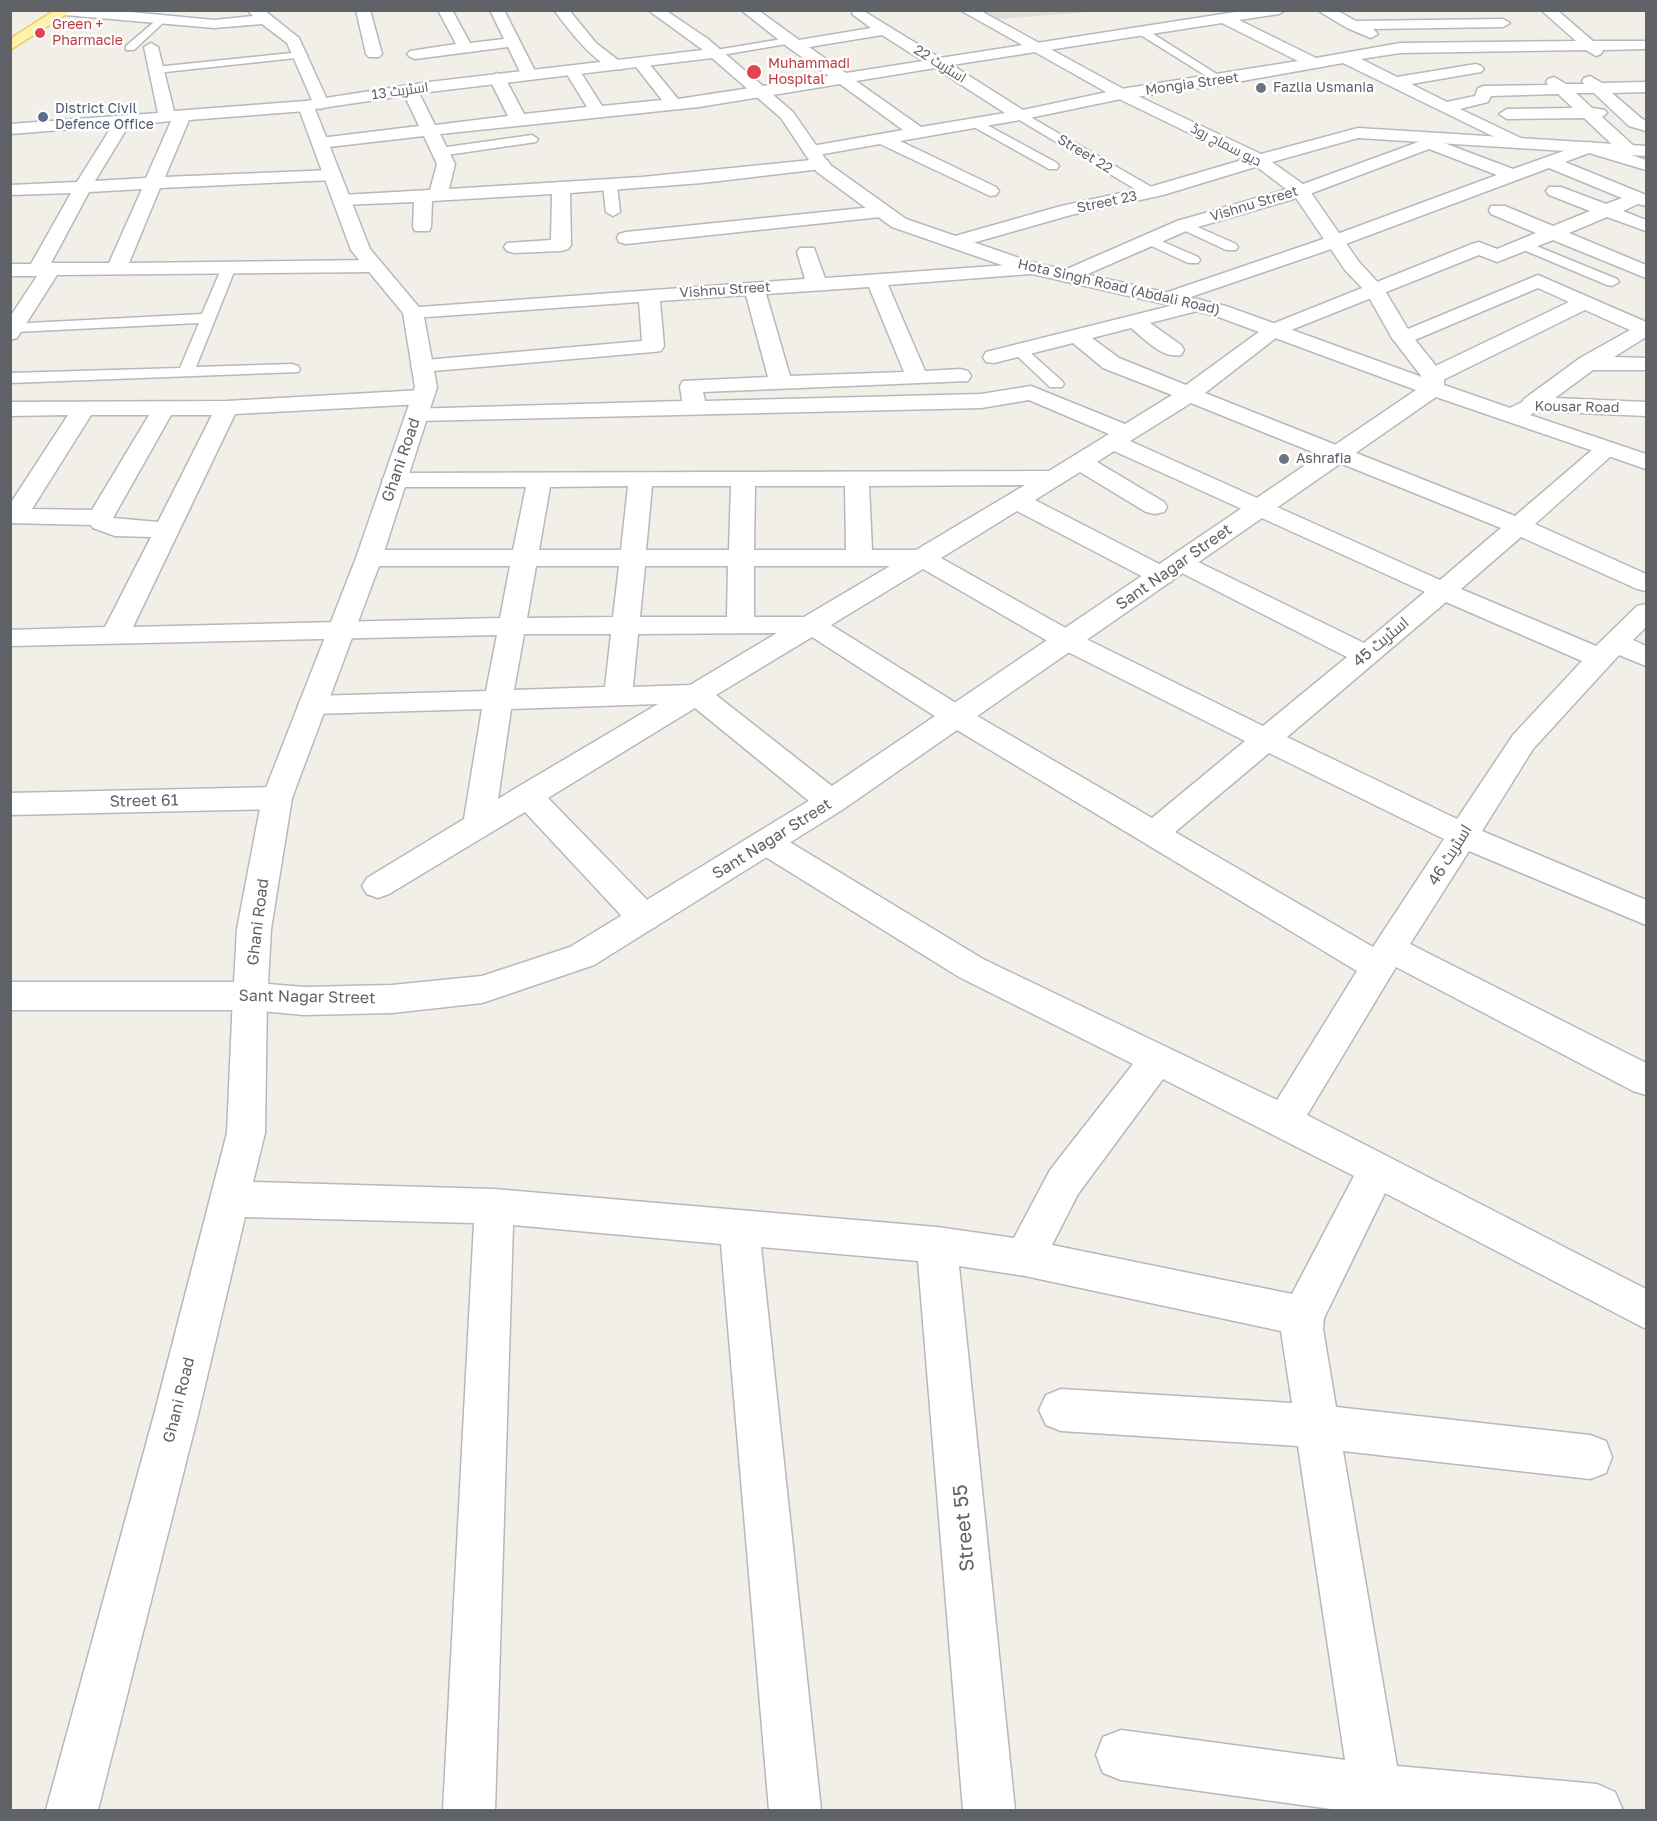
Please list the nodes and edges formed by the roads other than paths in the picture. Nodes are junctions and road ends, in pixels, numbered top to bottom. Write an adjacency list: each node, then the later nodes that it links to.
1 (44, 10): 24 (main road)
2 (363, 10): 38 (street)
3 (445, 10): 36 (street)
4 (497, 10): 26 (street)
5 (561, 10): 47 (street)
6 (655, 10): 40 (street, Hota Singh Road (Abdali Road))
7 (748, 10): 27 (street)
8 (966, 10): 33 (street, دیو سماج روڈ)
9 (1279, 10): 16 (street)
10 (1324, 10): 21 (street)
11 (1475, 10): 22 (street)
12 (65, 11): 17 (street); 30 (main road)
13 (858, 12): 23 (street, اسٹریٹ 22)
14 (259, 15): 17 (street); 41 (street)
15 (1545, 17): 19 (street)
16 (1225, 19): 25 (street); 46 (street)
17 (160, 20): 34 (lane)
18 (1521, 23): 22 (street)
19 (1562, 23): 20 (street); 32 (street)
20 (1583, 23)
21 (1352, 24): 22 (street); 37 (street)
22 (1490, 24)
23 (886, 30): 27 (street); 45 (street, اسٹریٹ 22)
24 (10, 31)
25 (1143, 32): 33 (street); 55 (lane)
26 (512, 42): 36 (street); 52 (street)
27 (791, 43): 40 (lane, اسٹریٹ 13); 54 (street)
28 (1551, 45): 31 (street, Mongia Street); 32 (street, Mongia Street); 57 (street)
29 (1647, 45): 32 (street, Mongia Street)
30 (10, 46)
31 (1514, 46): 37 (street, Mongia Street); 58 (street)
32 (1590, 46): 43 (street)
33 (1037, 47): 45 (street); 62 (street, دیو سماج روڈ)
34 (130, 48)
35 (151, 48): 49 (street)
36 (465, 48): 39 (street)
37 (1400, 48): 42 (street, Mongia Street)
38 (374, 54)
39 (415, 54)
40 (716, 54): 44 (street, اسٹریٹ 13); 61 (street, Hota Singh Road (Abdali Road))
41 (301, 55): 49 (lane); 63 (street)
42 (1346, 58): 46 (street, Mongia Street); 56 (street)
43 (1607, 60)
44 (641, 63): 47 (street, اسٹریٹ 13); 64 (street)
45 (938, 63): 54 (street); 69 (street, اسٹریٹ 22)
46 (1315, 64): 55 (street, Mongia Street)
47 (616, 66): 50 (street, اسٹریٹ 13)
48 (1476, 69): 56 (street)
49 (156, 70): 70 (street)
50 (573, 71): 52 (street, اسٹریٹ 13); 66 (street)
51 (1624, 73): 59 (street)
52 (530, 75): 53 (street, اسٹریٹ 13)
53 (497, 78): 60 (street, اسٹریٹ 13); 71 (street)
54 (843, 79): 61 (street); 77 (street)
55 (1220, 80): 62 (street, Mongia Street)
56 (1395, 82): 65 (street)
57 (1598, 88): 58 (street); 59 (street); 72 (street)
58 (1562, 89): 65 (street); 67 (street)
59 (1644, 89)
60 (410, 90): 63 (street, اسٹریٹ 13); 76 (street)
61 (761, 93): 64 (street); 87 (street, Hota Singh Road (Abdali Road))
62 (1121, 94): 69 (street, Mongia Street); 88 (street, دیو سماج روڈ)
63 (313, 105): 70 (street, اسٹریٹ 13); 81 (street)
64 (673, 105): 66 (street)
65 (1445, 107): 82 (street)
66 (597, 111): 71 (street)
67 (1588, 113): 68 (street); 72 (street); 84 (street)
68 (1507, 114)
69 (1020, 115): 74 (street, Mongia Street); 103 (lane, Street 22)
70 (175, 116): 73 (street, اسٹریٹ 13); 95 (street)
71 (518, 119): 76 (street)
72 (1638, 120)
73 (123, 121): 75 (street, اسٹریٹ 13); 97 (street)
74 (976, 123): 77 (street, Mongia Street); 91 (lane)
75 (10, 129)
76 (430, 129): 81 (street); 86 (street)
77 (918, 132): 79 (street, Mongia Street)
78 (532, 139): 86 (lane)
79 (883, 139): 87 (street, Mongia Street); 99 (street)
80 (1436, 141): 82 (street, Street 23); 88 (street, Street 23); 93 (street); 101 (street, Vishnu Street)
81 (320, 143): 92 (street)
82 (1517, 143): 83 (street, Street 23)
83 (1589, 147): 84 (street); 89 (street); 90 (street)
84 (1628, 150): 85 (street)
85 (1647, 151)
86 (440, 152): 104 (street)
87 (816, 158): 96 (street, Mongia Street); 111 (street, Hota Singh Road (Abdali Road))
88 (1259, 160): 94 (street, Street 23); 101 (street, دیو سماج روڈ)
89 (1549, 162): 93 (street); 105 (street)
90 (1647, 165)
91 (1053, 166)
92 (332, 175): 95 (street); 106 (street)
93 (1514, 175): 119 (street)
94 (1197, 180): 103 (street, Street 23); 107 (street)
95 (154, 185): 97 (street); 127 (street)
96 (610, 186): 98 (street, Mongia Street); 110 (lane)
97 (82, 188): 100 (street); 128 (street)
98 (561, 188): 104 (street, Mongia Street); 122 (street)
99 (990, 190)
100 (11, 191)
101 (1300, 191): 107 (street, Vishnu Street); 119 (street, دیو سماج روڈ)
102 (1555, 191): 109 (street)
103 (1150, 192): 120 (street, Street 23)
104 (431, 195): 106 (street, Mongia Street); 115 (street)
105 (1642, 199): 109 (street)
106 (342, 200): 125 (street)
107 (1246, 206): 113 (street, Vishnu Street)
108 (1498, 210): 116 (street)
109 (1607, 210): 114 (street); 116 (street)
110 (613, 212)
111 (883, 212): 112 (street); 120 (street, Hota Singh Road (Abdali Road))
112 (783, 222): 117 (street); 135 (street)
113 (1184, 225): 118 (street, Vishnu Street); 123 (lane)
114 (1647, 226)
115 (422, 227)
116 (1553, 233): 121 (street); 131 (street)
117 (626, 238)
118 (1150, 240): 124 (lane); 132 (street, Vishnu Street)
119 (1336, 241): 137 (street, دیو سماج روڈ); 139 (street)
120 (955, 243): 129 (street, Hota Singh Road (Abdali Road))
121 (1524, 245): 134 (lane); 137 (street)
122 (514, 247)
123 (1231, 247)
124 (1193, 260)
125 (374, 266): 126 (street); 143 (street)
126 (229, 267): 127 (street); 145 (lane)
127 (117, 268): 128 (street)
128 (44, 269): 130 (street); 148 (street)
129 (1036, 269): 132 (street, Hota Singh Road (Abdali Road)); 133 (street, Vishnu Street)
130 (10, 270)
131 (1647, 272)
132 (1067, 276): 139 (street, Hota Singh Road (Abdali Road))
133 (876, 280): 135 (street, Vishnu Street); 160 (street)
134 (1612, 282)
135 (817, 284): 136 (street, Vishnu Street)
136 (754, 288): 138 (street, Vishnu Street); 162 (street)
137 (1374, 289): 147 (street); 150 (street, دیو سماج روڈ)
138 (649, 296): 143 (street, Vishnu Street); 156 (street)
139 (1169, 298): 141 (street, Hota Singh Road (Abdali Road))
140 (1585, 302): 144 (street); 150 (street); 163 (street, Sant Nagar Street)
141 (1199, 305): 146 (street); 147 (street, Hota Singh Road (Abdali Road))
142 (1642, 308): 144 (street)
143 (413, 312): 156 (street, Ghani Road)
144 (1622, 317): 154 (street)
145 (208, 318): 148 (lane); 158 (lane)
146 (1134, 321): 149 (street); 152 (street)
147 (1274, 330): 163 (street, Hota Singh Road (Abdali Road)); 165 (street)
148 (13, 331)
149 (1075, 335): 151 (street); 165 (street)
150 (1403, 338): 163 (street, دیو سماج روڈ)
151 (1019, 350): 153 (street); 164 (lane)
152 (1173, 350)
153 (994, 357)
154 (1588, 363): 155 (street); 166 (street)
155 (1647, 364)
156 (422, 366): 167 (street, Ghani Road)
157 (292, 369): 158 (lane)
158 (186, 372): 161 (lane)
159 (960, 375): 160 (street)
160 (917, 377): 162 (street)
161 (10, 378)
162 (781, 382): 172 (street)
163 (1433, 383): 174 (street, Hota Singh Road (Abdali Road)); 177 (street, Sant Nagar Street)
164 (1056, 384)
165 (1189, 394): 175 (street); 177 (street)
166 (1532, 404): 173 (street, Kousar Road); 174 (street, Kousar Road)
167 (420, 406): 170 (street); 172 (street); 183 (street, Ghani Road)
168 (84, 408): 169 (street); 171 (street); 189 (street)
169 (164, 408): 170 (street); 190 (street)
170 (227, 408): 192 (street)
171 (10, 409)
172 (694, 409): 175 (street)
173 (1647, 409)
174 (1511, 417): 176 (street, Hota Singh Road (Abdali Road))
175 (1120, 437): 178 (street); 188 (street)
176 (1607, 449): 179 (street, Hota Singh Road (Abdali Road)); 191 (street, اسٹریٹ 45)
177 (1340, 453): 188 (street, Sant Nagar Street); 191 (street)
178 (1080, 462): 180 (street); 187 (street)
179 (1647, 462)
180 (1055, 478): 182 (street); 186 (street)
181 (743, 479): 182 (street); 185 (street); 194 (street)
182 (857, 479): 197 (street)
183 (394, 480): 184 (street); 195 (street, Ghani Road)
184 (539, 480): 185 (street); 196 (street)
185 (641, 480): 193 (street)
186 (1017, 501): 198 (street); 199 (street)
187 (1155, 507)
188 (1259, 509): 199 (street, Sant Nagar Street); 201 (street)
189 (13, 516): 190 (street)
190 (100, 518): 192 (street)
191 (1518, 526): 200 (street); 201 (street, اسٹریٹ 45)
192 (167, 530): 208 (street)
193 (632, 556): 194 (street); 196 (street); 203 (street)
194 (740, 557): 197 (street); 205 (street)
195 (369, 558): 196 (street); 207 (street, Ghani Road)
196 (524, 558): 204 (street)
197 (859, 558): 198 (street)
198 (923, 558): 206 (street); 210 (street)
199 (1172, 569): 210 (street, Sant Nagar Street); 212 (street)
200 (1647, 584)
201 (1443, 591): 211 (street); 212 (street, اسٹریٹ 45)
202 (1647, 612): 211 (street, اسٹریٹ 46)
203 (624, 625): 204 (street); 205 (street); 215 (street)
204 (512, 626): 207 (street); 216 (street)
205 (740, 626): 206 (street)
206 (812, 626): 214 (street); 218 (street)
207 (341, 629): 208 (street); 217 (street, Ghani Road)
208 (115, 635): 209 (street)
209 (10, 638)
210 (1068, 640): 218 (street, Sant Nagar Street); 219 (street)
211 (1608, 650): 213 (street); 226 (street, اسٹریٹ 46)
212 (1366, 655): 219 (street, اسٹریٹ 45)
213 (1647, 657)
214 (696, 694): 215 (street); 220 (street); 222 (street)
215 (618, 696): 216 (street)
216 (498, 700): 217 (street); 224 (street)
217 (312, 705): 221 (street, Ghani Road)
218 (957, 717): 222 (street, Sant Nagar Street); 225 (street)
219 (1265, 739): 225 (street, اسٹریٹ 45); 226 (street)
220 (527, 795): 224 (street); 230 (street)
221 (277, 798): 223 (street, Street 61); 233 (street, Ghani Road)
222 (831, 802): 227 (street, Sant Nagar Street)
223 (10, 804)
224 (479, 825): 228 (street)
225 (1153, 834): 231 (street)
226 (1462, 835): 229 (street); 231 (street, اسٹریٹ 46)
227 (767, 843): 230 (street, Sant Nagar Street); 234 (street)
228 (378, 886)
229 (1647, 913)
230 (644, 918): 233 (street, Sant Nagar Street)
231 (1384, 958): 235 (street); 236 (street, اسٹریٹ 46)
232 (10, 996): 233 (street, Sant Nagar Street)
233 (250, 996): 238 (street, Ghani Road)
234 (1157, 1059): 236 (street); 242 (street)
235 (1647, 1080)
236 (1284, 1120): 237 (street)
237 (1378, 1168): 243 (street); 244 (street)
238 (230, 1199): 239 (street); 250 (street, Ghani Road)
239 (494, 1206): 240 (street); 251 (street)
240 (740, 1227): 241 (street); 252 (street)
241 (937, 1245): 242 (street); 253 (street, Street 55)
242 (1025, 1258): 244 (street)
243 (1647, 1310)
244 (1303, 1316): 246 (street)
245 (1061, 1410): 246 (street)
246 (1317, 1426): 247 (street); 249 (street)
247 (1590, 1457)
248 (1121, 1755): 249 (street)
249 (1377, 1800): 254 (street)
250 (72, 1810)
251 (468, 1810)
252 (795, 1810)
253 (989, 1810)
254 (1597, 1810)

